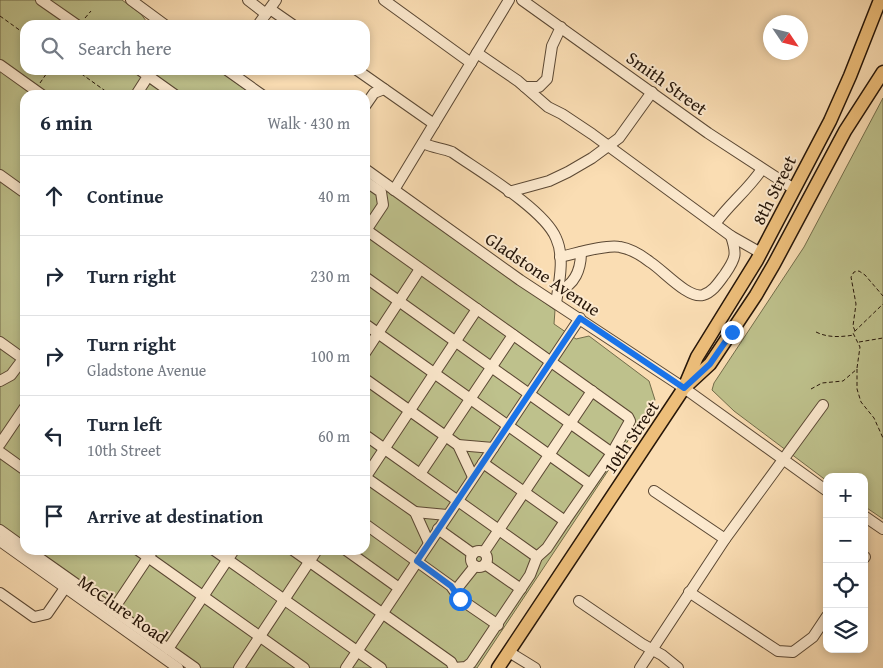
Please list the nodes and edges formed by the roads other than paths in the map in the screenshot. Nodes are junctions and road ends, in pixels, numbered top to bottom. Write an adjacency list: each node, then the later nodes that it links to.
1 (41, 0): 9 (street)
2 (131, 0): 10 (street)
3 (248, 0): 8 (street)
4 (384, 0): 15 (street)
5 (509, 0): 14 (street)
6 (522, 0): 13 (street, Smith Street)
7 (878, 4): 38 (main road, 8th Street)
8 (271, 7): 11 (street); 12 (street)
9 (70, 20)
10 (158, 20)
11 (262, 20)
12 (287, 20)
13 (561, 27): 22 (street); 28 (street, Smith Street)
14 (477, 53): 15 (street); 22 (street)
15 (471, 63): 30 (street)
16 (0, 65): 24 (street)
17 (883, 72): 68 (main road, 10th Street)
18 (146, 75): 25 (street)
19 (151, 75): 26 (street)
20 (234, 75): 27 (street)
21 (364, 75): 23 (street)
22 (525, 87): 32 (street)
23 (384, 89): 29 (street); 30 (street)
24 (36, 90)
25 (138, 90)
26 (170, 90)
27 (255, 90)
28 (652, 92): 32 (street); 33 (street, Smith Street)
29 (370, 99)
30 (434, 124): 31 (street)
31 (423, 143): 39 (street); 40 (street)
32 (607, 146): 40 (street); 42 (street)
33 (762, 169): 38 (street, Smith Street); 42 (street)
34 (370, 173): 39 (street, Gladstone Avenue)
35 (0, 175): 37 (street)
36 (370, 184): 41 (street)
37 (20, 186)
38 (794, 189): 46 (main road, 8th Street)
39 (394, 190): 52 (street, Gladstone Avenue)
40 (509, 192): 47 (street)
41 (370, 224)
42 (715, 224): 44 (street)
43 (370, 234): 48 (street)
44 (731, 236): 45 (street); 46 (street)
45 (581, 252): 47 (street); 50 (street)
46 (761, 254): 68 (main road, 8th Street)
47 (560, 257): 50 (street)
48 (420, 269): 51 (street); 53 (street)
49 (370, 281): 51 (street)
50 (558, 291): 52 (street)
51 (399, 301): 56 (street); 58 (street)
52 (556, 303): 54 (street, Gladstone Avenue)
53 (477, 309): 57 (street); 58 (street)
54 (580, 318): 62 (street); 68 (street, Gladstone Avenue)
55 (370, 327): 56 (street)
56 (378, 333): 60 (street); 65 (street)
57 (513, 335): 62 (street); 64 (street)
58 (456, 341): 64 (street); 65 (street)
59 (0, 342): 61 (street)
60 (370, 345)
61 (20, 357)
62 (551, 362): 69 (street); 70 (street)
63 (20, 365): 66 (street)
64 (492, 367): 70 (street); 71 (street)
65 (435, 373): 71 (street); 73 (street)
66 (0, 381)
67 (370, 382): 73 (street)
68 (684, 388): 86 (street, Gladstone Avenue); 143 (main road, 10th Street)
69 (592, 391): 75 (street); 84 (street)
70 (530, 394): 75 (street); 76 (street)
71 (471, 399): 76 (street); 77 (street)
72 (823, 405): 86 (street)
73 (410, 410): 77 (street); 82 (street)
74 (20, 416): 79 (street)
75 (571, 423): 84 (street); 85 (street)
76 (508, 426): 81 (street); 85 (street)
77 (446, 436): 80 (street); 90 (street)
78 (370, 438): 82 (street)
79 (0, 444)
80 (458, 445): 81 (street); 91 (street)
81 (493, 448): 87 (street)
82 (385, 449): 89 (street); 90 (street)
83 (0, 452): 88 (street)
84 (612, 453): 93 (street)
85 (549, 455): 93 (street); 96 (street)
86 (782, 460): 94 (street, Gladstone Avenue); 107 (street)
87 (483, 462): 91 (street); 96 (street)
88 (20, 466)
89 (370, 470)
90 (420, 474): 97 (street)
91 (473, 477): 97 (street)
92 (370, 480): 98 (street)
93 (590, 484): 101 (street)
94 (823, 488)
95 (654, 491): 107 (street)
96 (524, 492): 101 (street); 106 (street)
97 (457, 500): 99 (street); 106 (street)
98 (415, 512): 99 (street); 110 (street)
99 (447, 516): 103 (street)
100 (867, 518): 104 (street)
101 (565, 521): 121 (street)
102 (370, 528): 123 (street)
103 (438, 529): 110 (street); 112 (street)
104 (883, 529)
105 (0, 530): 109 (street)
106 (499, 530): 111 (street); 121 (street)
107 (725, 539): 130 (street)
108 (0, 541): 126 (street, McClure Road)
109 (20, 543)
110 (429, 543): 123 (street)
111 (484, 552): 112 (street); 125 (street)
112 (473, 554): 125 (street)
113 (38, 555): 135 (street)
114 (150, 555): 135 (street)
115 (152, 555): 132 (street)
116 (222, 555): 122 (street)
117 (231, 555): 122 (street)
118 (300, 555): 124 (street)
119 (314, 555): 124 (street)
120 (353, 555): 127 (street)
121 (537, 557): 128 (street)
122 (228, 559): 132 (street); 133 (street)
123 (417, 561): 127 (street); 129 (street)
124 (309, 562): 133 (street); 136 (street)
125 (480, 565): 128 (street); 129 (street)
126 (65, 588): 131 (street); 144 (street, McClure Road)
127 (399, 588): 136 (street)
128 (521, 589): 138 (street)
129 (455, 591): 138 (street)
130 (689, 592): 137 (street); 142 (street)
131 (0, 593)
132 (203, 596): 139 (street); 140 (street)
133 (284, 599): 139 (street); 141 (street)
134 (578, 602): 142 (street)
135 (113, 610): 140 (street)
136 (382, 613): 141 (street); 150 (street)
137 (823, 622)
138 (498, 625): 150 (street)
139 (260, 637): 146 (street); 147 (street)
140 (168, 649): 145 (street)
141 (358, 650): 148 (street); 149 (street)
142 (653, 650): 153 (street); 154 (street)
143 (509, 652): 151 (main road, 10th Street); 152 (street)
144 (178, 668)
145 (195, 668)
146 (239, 668)
147 (304, 668)
148 (346, 668)
149 (381, 668)
150 (454, 668)
151 (498, 668)
152 (535, 668)
153 (640, 668)
154 (678, 668)

